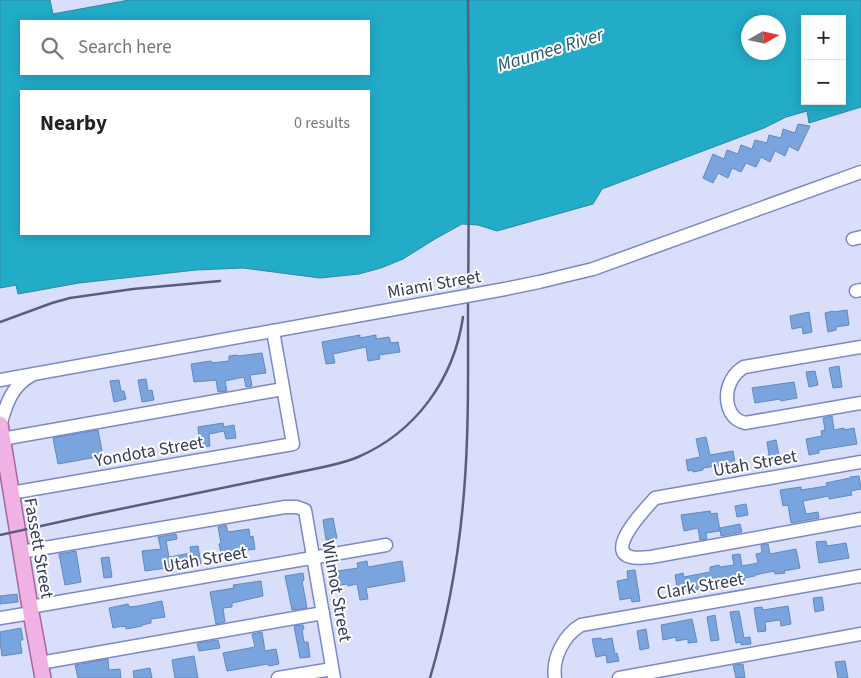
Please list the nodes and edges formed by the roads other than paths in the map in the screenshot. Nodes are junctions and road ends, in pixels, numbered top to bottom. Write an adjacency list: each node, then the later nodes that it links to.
1 (861, 172): 2 (street, Miami Street, bridge)
2 (273, 331): 4 (street, Miami Street); 6 (street)
3 (861, 347): 7 (street)
4 (36, 373): 5 (street, Miami Street); 8 (street)
5 (0, 380)
6 (283, 389): 8 (street); 10 (street, Yondota Street)
7 (861, 403)
8 (1, 430): 10 (main road, Fassett Street)
9 (861, 462): 11 (street, Utah Street)
10 (7, 492): 13 (main road, Fassett Street)
11 (861, 519)
12 (386, 545): 14 (street, Utah Street)
13 (21, 552): 14 (street, Wilmot Street); 16 (main road, Fassett Street)
14 (313, 558): 16 (street, Utah Street); 17 (street, Wilmot Street)
15 (861, 576): 24 (street, Clark Street)
16 (31, 610): 18 (street, Utah Street); 20 (main road, Fassett Street)
17 (323, 613): 20 (street); 21 (street, Wilmot Street)
18 (0, 618)
19 (861, 634): 25 (street)
20 (40, 663): 22 (main road, Fassett Street)
21 (333, 673): 23 (street)
22 (43, 678)
23 (278, 678)
24 (555, 678)
25 (619, 678)

